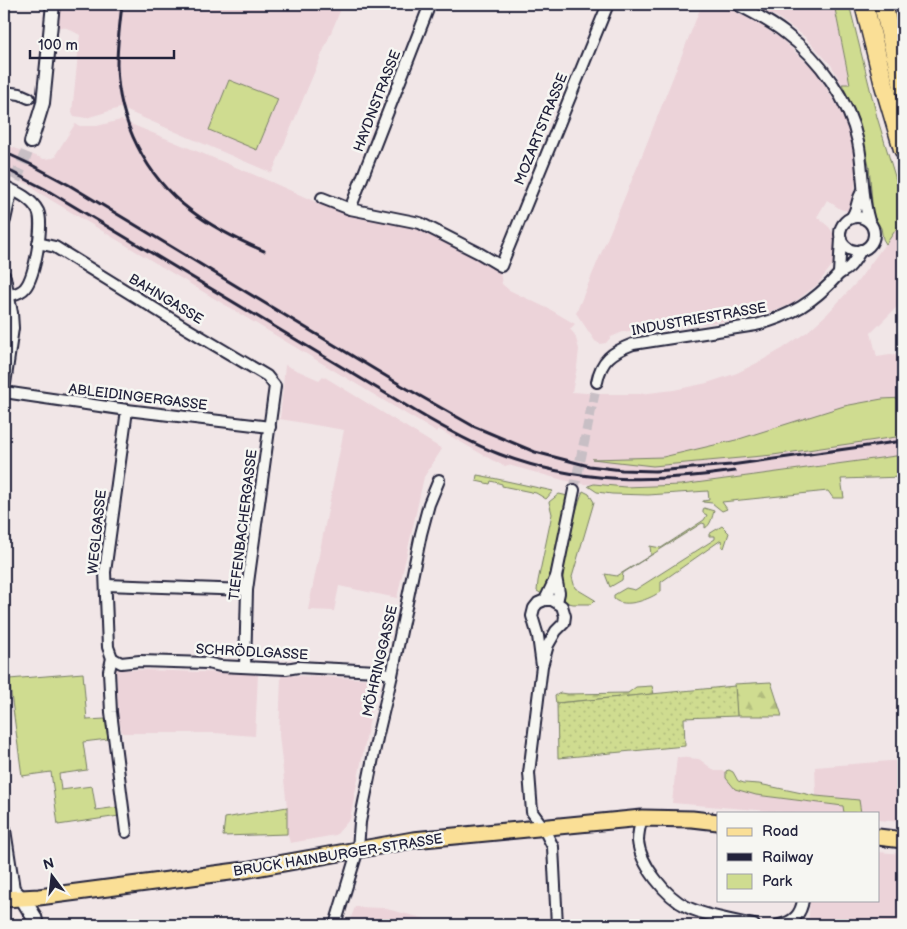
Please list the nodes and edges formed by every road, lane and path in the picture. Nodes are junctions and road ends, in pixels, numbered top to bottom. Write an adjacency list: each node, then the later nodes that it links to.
1 (53, 4): 10 (street)
2 (430, 4): 15 (street, HAYDNSTRASSE)
3 (608, 4): 15 (street, MOZARTSTRASSE)
4 (736, 4): 13 (street)
5 (864, 4): 11 (highway)
6 (883, 4): 7 (highway)
7 (903, 87)
8 (4, 92): 9 (street)
9 (29, 98)
10 (32, 142)
11 (903, 149)
12 (6, 192): 17 (street); 20 (street)
13 (862, 192): 16 (street); 18 (street)
14 (322, 198): 15 (street)
15 (350, 209)
16 (851, 218): 18 (street); 19 (street)
17 (4, 220)
18 (869, 221): 21 (street)
19 (841, 238): 21 (street); 22 (street)
20 (38, 243): 24 (street); 27 (street, BAHNGASSE)
21 (861, 250): 22 (street, INDUSTRIESTRASSE)
22 (839, 273): 25 (street, INDUSTRIESTRASSE)
23 (4, 277): 24 (street)
24 (7, 302): 26 (street)
25 (597, 382)
26 (4, 384)
27 (276, 386): 30 (street, TIEFENBACHERGASSE)
28 (4, 392): 29 (street, ABLEIDINGERGASSE)
29 (127, 410): 30 (street, ABLEIDINGERGASSE); 34 (street, WEGLGASSE)
30 (270, 427): 35 (street, TIEFENBACHERGASSE)
31 (439, 480): 43 (street, MÖHRINGGASSE)
32 (574, 490): 33 (street)
33 (556, 577): 36 (street); 37 (street)
34 (106, 585): 35 (street); 40 (street, WEGLGASSE)
35 (247, 590): 42 (street, TIEFENBACHERGASSE)
36 (545, 600): 37 (street); 38 (street)
37 (557, 602): 39 (street)
38 (535, 626): 39 (street); 41 (street)
39 (556, 631): 41 (street)
40 (112, 658): 42 (street, SCHRÖDLGASSE); 48 (street, WEGLGASSE)
41 (542, 666): 46 (street)
42 (245, 667): 43 (street, SCHRÖDLGASSE)
43 (392, 675): 51 (street, MÖHRINGGASSE)
44 (642, 818): 45 (main road, BRUCK HAINBURGER-STRASSE); 46 (main road, BRUCK HAINBURGER-STRASSE); 58 (street)
45 (717, 822)
46 (543, 827): 51 (main road, BRUCK HAINBURGER-STRASSE); 57 (street)
47 (4, 830): 52 (street)
48 (126, 832)
49 (880, 837): 50 (main road)
50 (903, 840)
51 (358, 849): 52 (main road, BRUCK HAINBURGER-STRASSE); 56 (street, MÖHRINGGASSE)
52 (23, 898): 53 (main road, BRUCK HAINBURGER-STRASSE); 55 (main road)
53 (4, 899)
54 (802, 902): 59 (street)
55 (36, 925)
56 (335, 925)
57 (557, 925)
58 (754, 925)
59 (778, 925)

